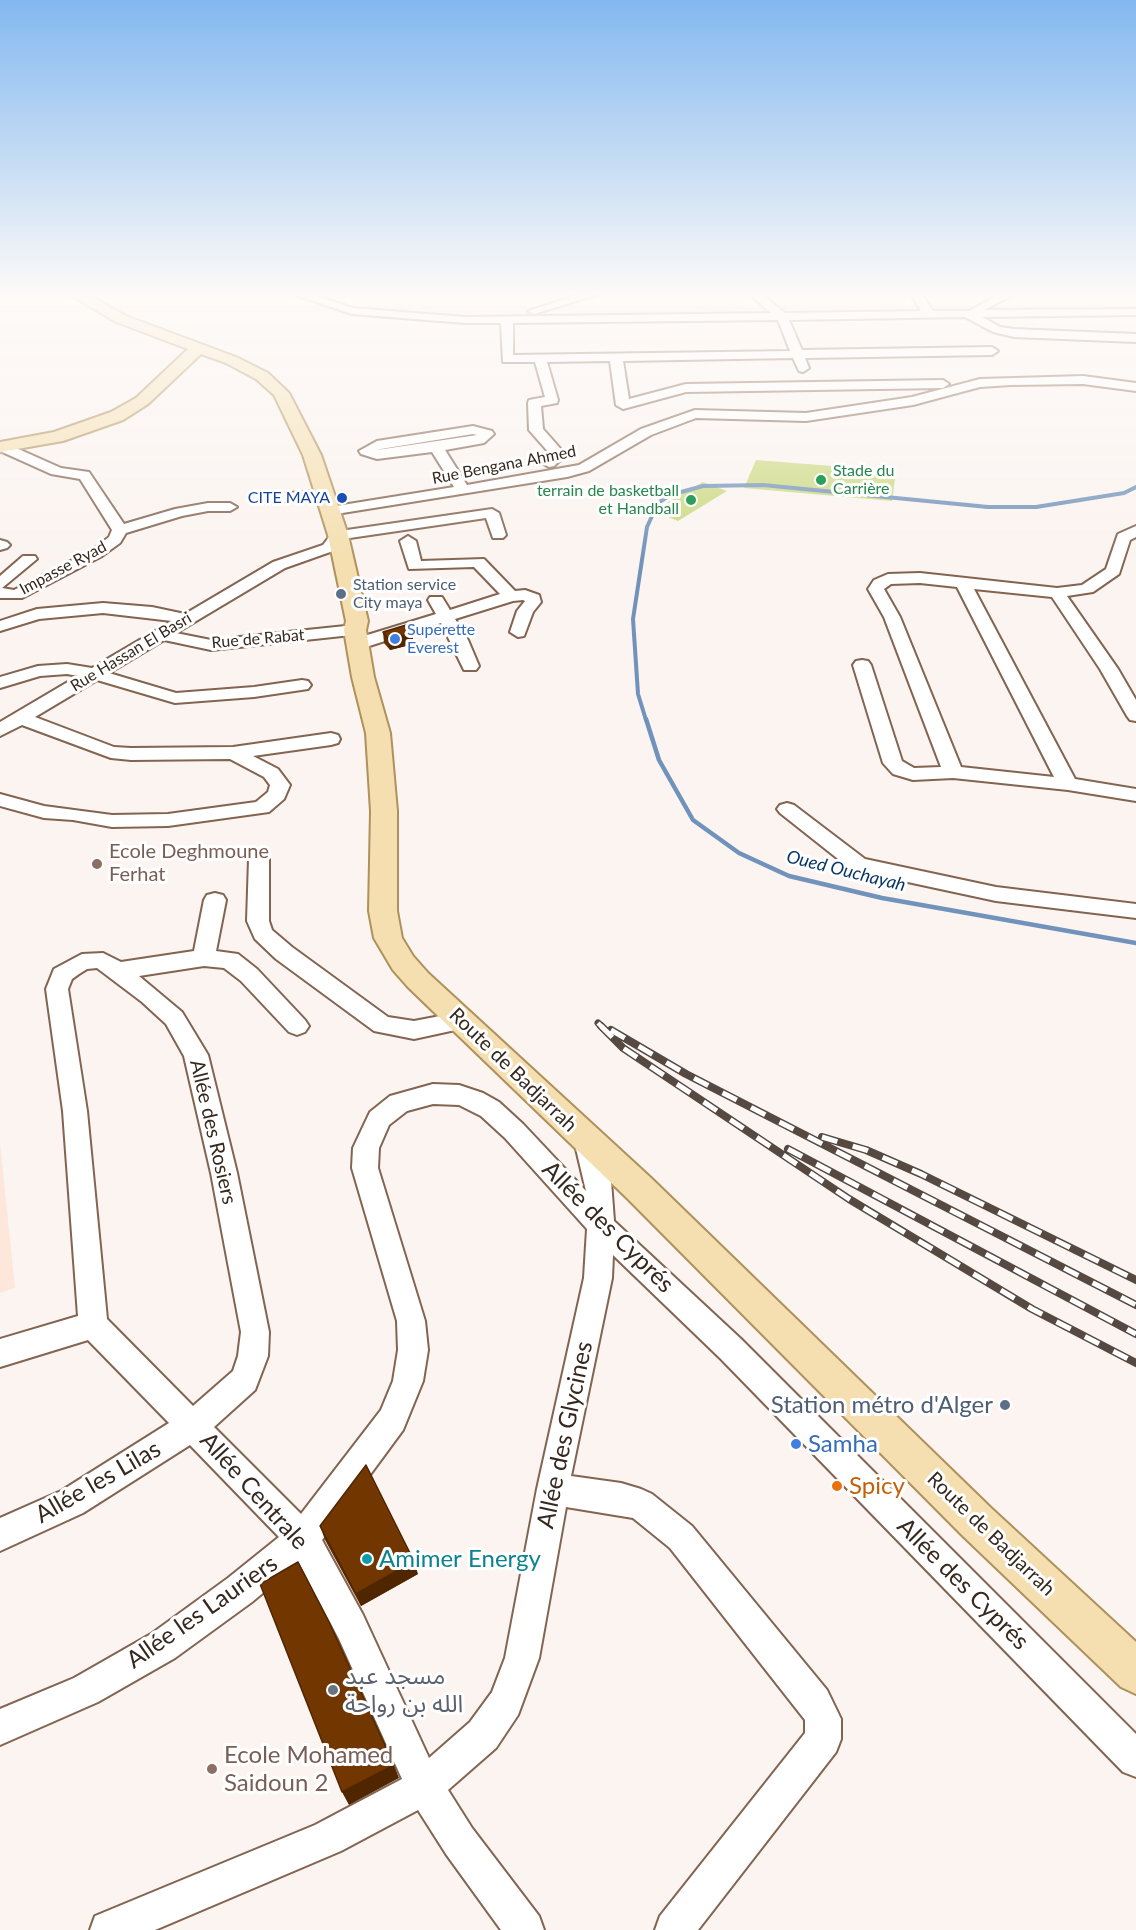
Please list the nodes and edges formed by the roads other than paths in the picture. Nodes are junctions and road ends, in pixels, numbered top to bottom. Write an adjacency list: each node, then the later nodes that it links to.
1 (157, 383): 16 (main road)
2 (270, 383): 22 (main road, Route de Badjarrah)
3 (547, 383): 18 (street)
4 (620, 383): 14 (street)
5 (808, 383): 13 (street)
6 (980, 383): 9 (street, Rue Bengana Ahmed); 13 (street)
7 (1118, 383): 8 (street, Rue Bengana Ahmed)
8 (1136, 387)
9 (957, 388): 10 (street, Rue Bengana Ahmed); 13 (street, Rue Bengana Ahmed)
10 (1054, 395)
11 (1096, 396): 12 (street)
12 (1136, 398)
13 (814, 400): 14 (street); 15 (street, Rue Bengana Ahmed)
14 (623, 405): 15 (street)
15 (685, 416): 19 (street, Rue Bengana Ahmed)
16 (0, 446): 23 (street)
17 (436, 447): 17 (street); 19 (street)
18 (549, 463)
19 (463, 490): 22 (street, Rue Bengana Ahmed)
20 (266, 499): 22 (street)
21 (230, 507): 23 (street)
22 (335, 526): 25 (street); 28 (street, Rue Hassan El Basri); 28 (street, Rue Hassan El Basri); 41 (main road, Route de Badjarrah)
23 (120, 530): 32 (street, Impasse Ryad)
24 (1136, 531): 31 (street)
25 (498, 536)
26 (408, 541): 33 (street)
27 (29, 559): 29 (street)
28 (262, 575): 37 (street, Rue Hassan El Basri)
29 (0, 584)
30 (963, 585): 31 (street); 52 (street); 53 (street)
31 (1057, 593): 47 (street)
32 (8, 594): 35 (street)
33 (510, 596): 36 (street, Rue de Rabat); 39 (street)
34 (436, 600): 36 (street)
35 (37, 614): 37 (street); 38 (street)
36 (447, 615): 41 (street, Rue de Rabat); 43 (street)
37 (187, 619): 40 (street, Rue Hassan El Basri)
38 (0, 626)
39 (519, 632)
40 (162, 634): 41 (street, Rue de Rabat); 44 (street, Rue Hassan El Basri)
41 (356, 637): 62 (main road, Route de Badjarrah)
42 (862, 665): 52 (street)
43 (470, 666)
44 (94, 674): 45 (street); 46 (street); 48 (street, Rue Hassan El Basri)
45 (0, 683)
46 (302, 685)
47 (1136, 716)
48 (20, 718): 49 (street, Rue Hassan El Basri); 51 (street)
49 (0, 730)
50 (332, 739): 51 (street)
51 (233, 753): 55 (street)
52 (953, 772): 53 (street)
53 (1068, 784): 54 (street)
54 (1136, 795)
55 (0, 800)
56 (787, 809): 59 (street)
57 (259, 859): 62 (street)
58 (215, 900): 60 (street)
59 (1136, 911)
60 (204, 958): 61 (street); 63 (street)
61 (118, 971): 66 (street, Allée des Rosiers); 68 (street, Allée des Rosiers)
62 (461, 1021): 64 (main road, Route de Badjarrah)
63 (297, 1026)
64 (587, 1140): 65 (street, Allée des Glycines); 72 (main road, Route de Badjarrah)
65 (601, 1226): 69 (street, Allée des Glycines); 71 (street, Allée des Cyprés); 74 (street, Allée des Cyprés)
66 (93, 1325): 67 (street); 68 (street, Allée Centrale)
67 (0, 1353)
68 (194, 1425): 70 (street, Allée les Lilas); 71 (street, Allée Centrale)
69 (553, 1489): 75 (street, Allée des Glycines); 78 (street)
70 (0, 1535)
71 (303, 1538): 73 (street, Allée les Lauriers); 75 (street, Allée Centrale)
72 (1136, 1672)
73 (0, 1727)
74 (1136, 1759)
75 (424, 1787): 76 (street); 77 (street, Allée Centrale)
76 (109, 1930)
77 (525, 1930)
78 (674, 1930)

